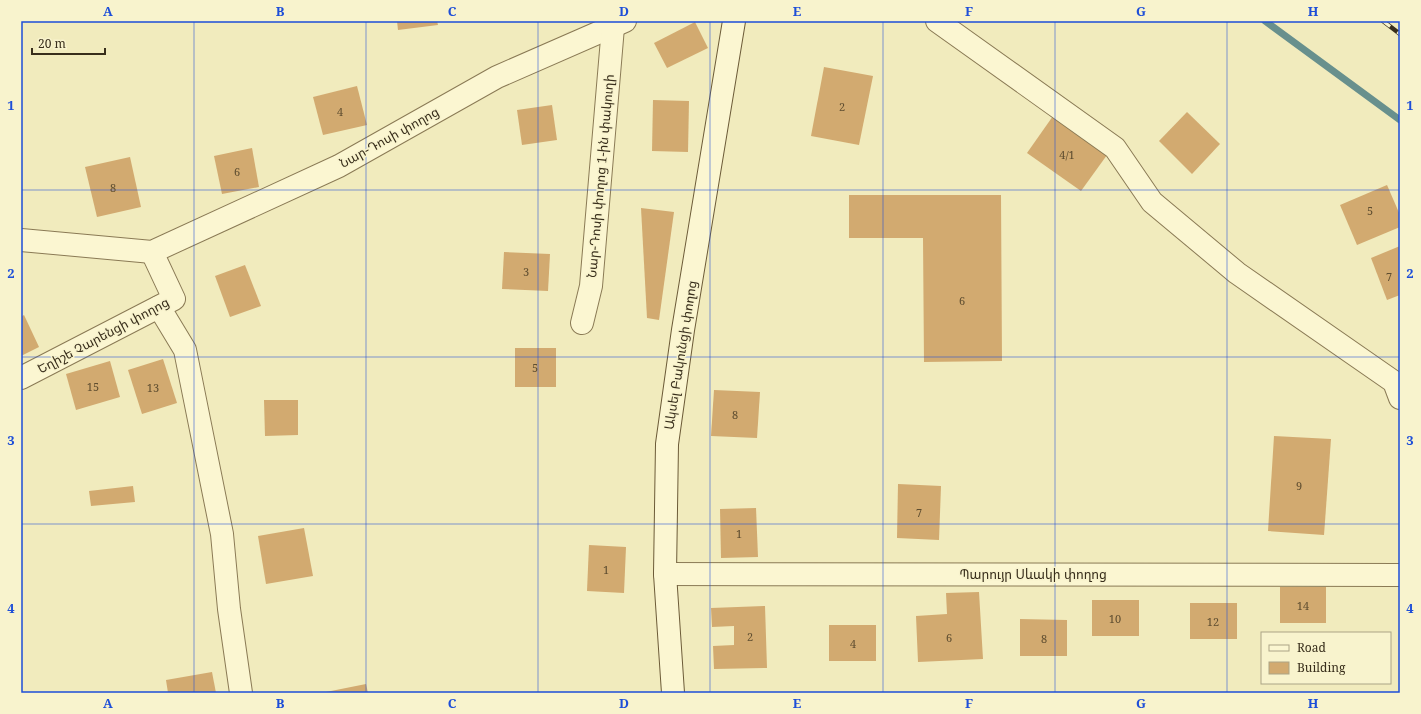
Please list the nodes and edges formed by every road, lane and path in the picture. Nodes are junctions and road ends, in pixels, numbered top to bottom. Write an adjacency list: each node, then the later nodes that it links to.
1 (734, 21): 10 (street, Ակսել Բակունցի փողոց)
2 (937, 21): 9 (street)
3 (619, 24): 5 (street, Նար-Դոսի փողոց); 7 (street, Նար-Դոսի փողոց 1-ին փակուղի)
4 (21, 240): 5 (street)
5 (152, 252): 6 (street, Եղիշե Չարենցի փողոց)
6 (159, 307): 8 (street, Եղիշե Չարենցի փողոց); 12 (street)
7 (582, 323)
8 (21, 378)
9 (1400, 398)
10 (665, 574): 11 (street, Պարույր Սևակի փողոց); 13 (street, Ակսել Բակունցի փողոց)
11 (1400, 575)
12 (241, 693)
13 (673, 693)

